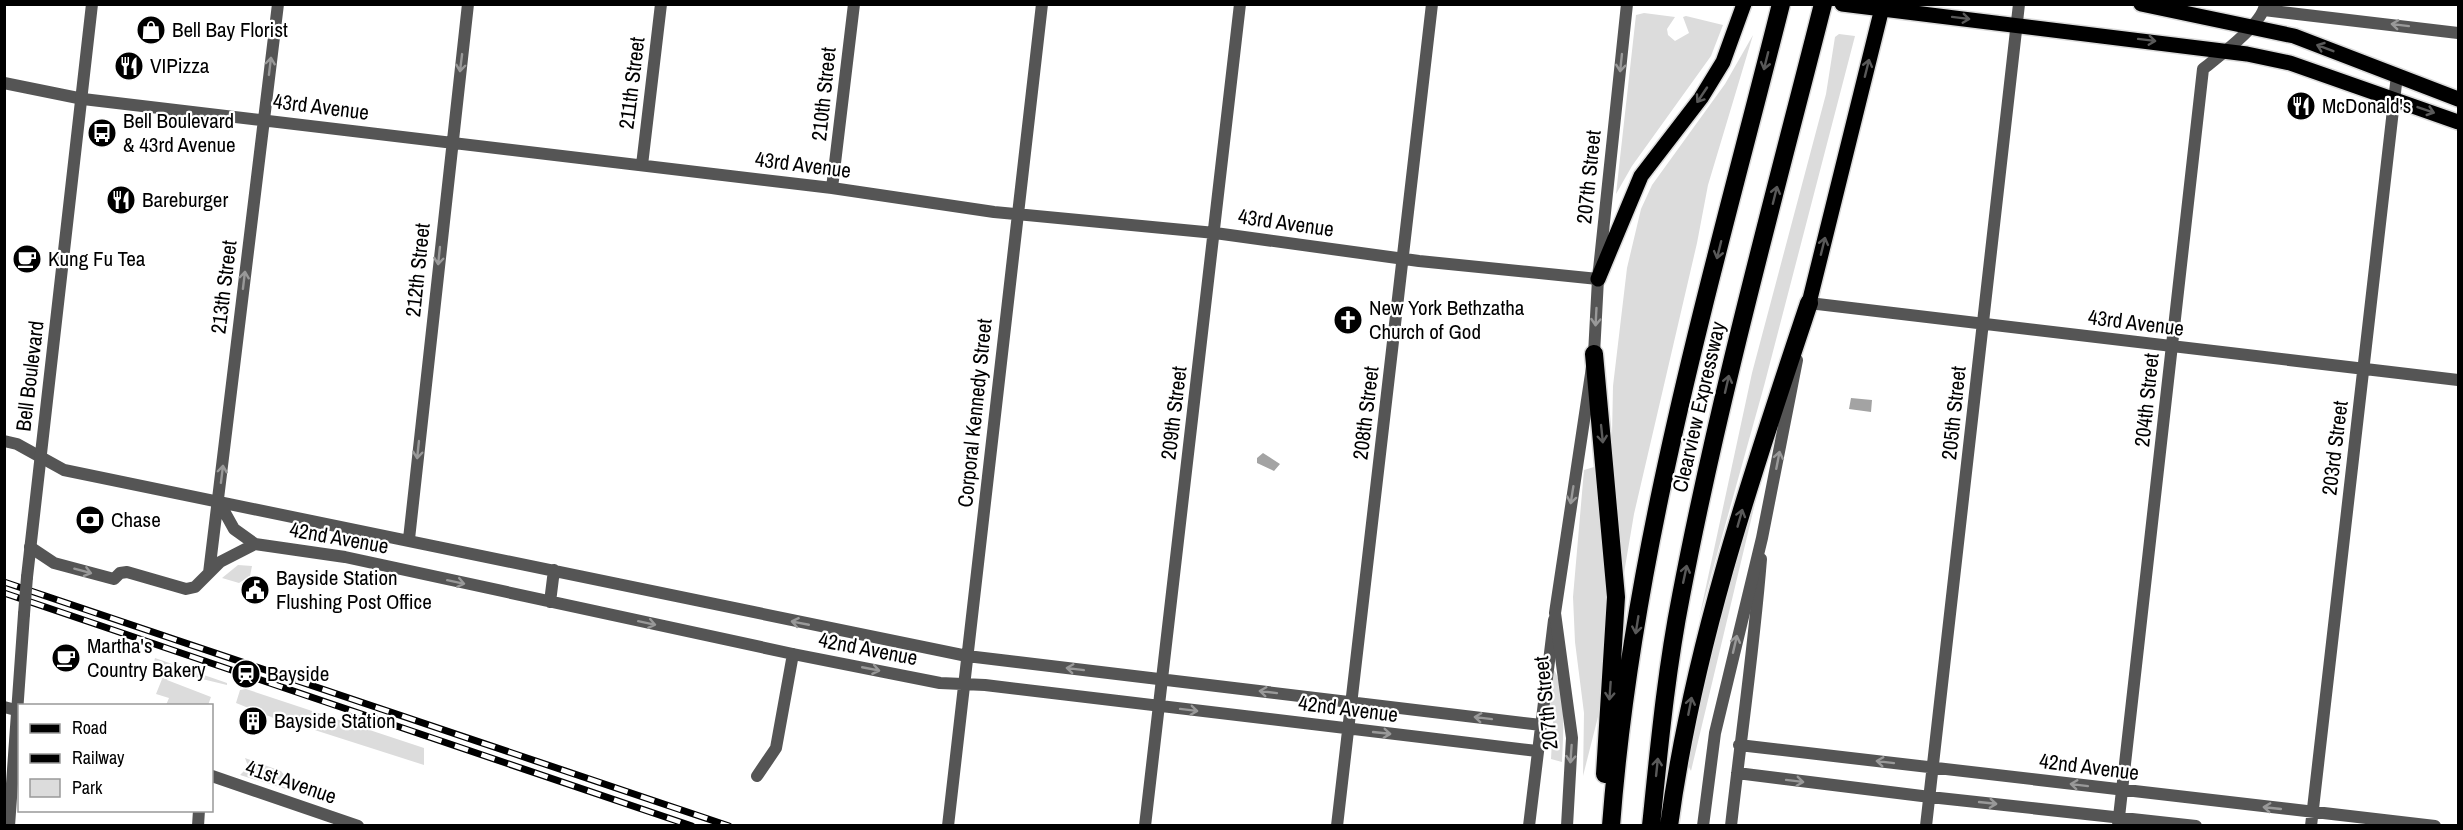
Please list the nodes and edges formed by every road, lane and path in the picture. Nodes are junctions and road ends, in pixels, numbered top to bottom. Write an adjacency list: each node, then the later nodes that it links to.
1 (92, 4): 24 (street, Bell Boulevard)
2 (278, 4): 27 (street, 213th Street, one-way to 2)
3 (468, 4): 29 (street, 212th Street, one-way to 29)
4 (661, 4): 30 (street, 211th Street)
5 (854, 4): 31 (street, 210th Street)
6 (1042, 4): 32 (street, Corporal Kennedy Street)
7 (1239, 4): 33 (street, 209th Street)
8 (1432, 4): 34 (street, 208th Street)
9 (1627, 4): 35 (street, 207th Street, one-way to 35)
10 (1744, 4): 35 (main road, one-way to 35)
11 (1781, 4): 80 (highway, Clearview Expressway, one-way to 80)
12 (1823, 4): 81 (highway, Clearview Expressway, one-way to 12)
13 (1842, 4): 16 (main road)
14 (2019, 4): 18 (street, 205th Street)
15 (2141, 4): 19 (main road)
16 (1883, 7): 18 (main road, one-way to 18); 36 (main road, one-way to 16)
17 (2265, 7): 19 (street, 204th Street); 20 (street, one-way to 17)
18 (2017, 25): 21 (main road, one-way to 21); 37 (street, 205th Street)
19 (2251, 27): 21 (street, 204th Street); 22 (main road, one-way to 19)
20 (2458, 33)
21 (2224, 51): 25 (main road); 38 (street, 204th Street)
22 (2397, 75): 25 (street, 203rd Street); 26 (main road)
23 (4, 83): 24 (street, 43rd Avenue)
24 (83, 99): 27 (street, 43rd Avenue); 43 (street, Bell Boulevard)
25 (2394, 99): 28 (main road, one-way to 28); 40 (street, 203rd Street)
26 (2458, 99)
27 (264, 120): 29 (street, 43rd Avenue); 44 (street, 213th Street, one-way to 27)
28 (2458, 122)
29 (451, 142): 30 (street, 43rd Avenue); 46 (street, 212th Street, one-way to 46)
30 (642, 165): 31 (street, 43rd Avenue)
31 (832, 188): 32 (street, 43rd Avenue)
32 (1018, 214): 33 (street, 43rd Avenue); 54 (street, Corporal Kennedy Street)
33 (1215, 233): 34 (street, 43rd Avenue); 55 (street, 209th Street)
34 (1404, 259): 35 (street, 43rd Avenue); 57 (street, 208th Street)
35 (1598, 279): 39 (street, 207th Street, one-way to 39)
36 (1809, 303): 37 (street, 43rd Avenue); 45 (street, one-way to 36); 82 (highway, one-way to 36)
37 (1983, 325): 38 (street, 43rd Avenue); 64 (street, 205th Street)
38 (2172, 347): 40 (street, 43rd Avenue); 68 (street, 204th Street)
39 (1594, 354): 52 (street, one-way to 52); 79 (highway, one-way to 79)
40 (2363, 369): 41 (street, 43rd Avenue); 70 (street, 203rd Street)
41 (2458, 380)
42 (4, 441): 43 (street, 42nd Avenue)
43 (40, 457): 44 (street, 42nd Avenue); 48 (street, Bell Boulevard)
44 (219, 502): 46 (street, 42nd Avenue); 47 (street); 50 (street, 213th Street)
45 (1762, 538): 62 (street); 83 (street, one-way to 45)
46 (409, 539): 49 (street, 42nd Avenue)
47 (255, 544): 50 (street); 51 (street, 42nd Avenue, one-way to 51)
48 (30, 548): 50 (street, one-way to 50); 59 (street, Bell Boulevard, bridge)
49 (554, 570): 51 (street); 54 (street, 42nd Avenue, one-way to 49)
50 (209, 573)
51 (550, 602): 53 (street, 42nd Avenue, one-way to 53)
52 (1555, 613): 60 (street); 78 (street, 207th Street, one-way to 78)
53 (792, 654): 56 (street, 42nd Avenue, one-way to 56); 67 (street)
54 (967, 656): 55 (street, 42nd Avenue, one-way to 54); 56 (street, Corporal Kennedy Street)
55 (1162, 680): 57 (street, 42nd Avenue, one-way to 55); 58 (street, 209th Street)
56 (964, 685): 58 (street, 42nd Avenue); 74 (street, Corporal Kennedy Street)
57 (1351, 702): 60 (street, 42nd Avenue, one-way to 57); 61 (street, 208th Street)
58 (1159, 706): 61 (street, 42nd Avenue, one-way to 61); 75 (street, 209th Street)
59 (14, 710): 72 (street, Bell Boulevard)
60 (1541, 725): 63 (street)
61 (1348, 728): 63 (street, 42nd Avenue, one-way to 63); 76 (street, 208th Street)
62 (1739, 745): 64 (street, 42nd Avenue, one-way to 62); 65 (street)
63 (1537, 751): 77 (street)
64 (1933, 767): 68 (street, 42nd Avenue, one-way to 64); 69 (street, 205th Street)
65 (1737, 773): 69 (street, one-way to 69); 84 (street)
66 (213, 776): 73 (street, 41st Avenue)
67 (757, 776)
68 (2123, 791): 70 (street, 42nd Avenue, one-way to 68); 71 (street, 204th Street)
69 (1930, 798): 71 (street, one-way to 71); 85 (street, 205th Street)
70 (2313, 812): 87 (street, 203rd Street); 88 (street, 42nd Avenue)
71 (2119, 821): 86 (street)
72 (9, 825)
73 (358, 825)
74 (948, 825)
75 (1145, 825)
76 (1337, 825)
77 (1529, 825)
78 (1567, 825)
79 (1603, 825)
80 (1611, 825)
81 (1651, 825)
82 (1669, 825)
83 (1702, 825)
84 (1731, 825)
85 (1926, 825)
86 (2196, 825)
87 (2311, 825)
88 (2435, 825)

